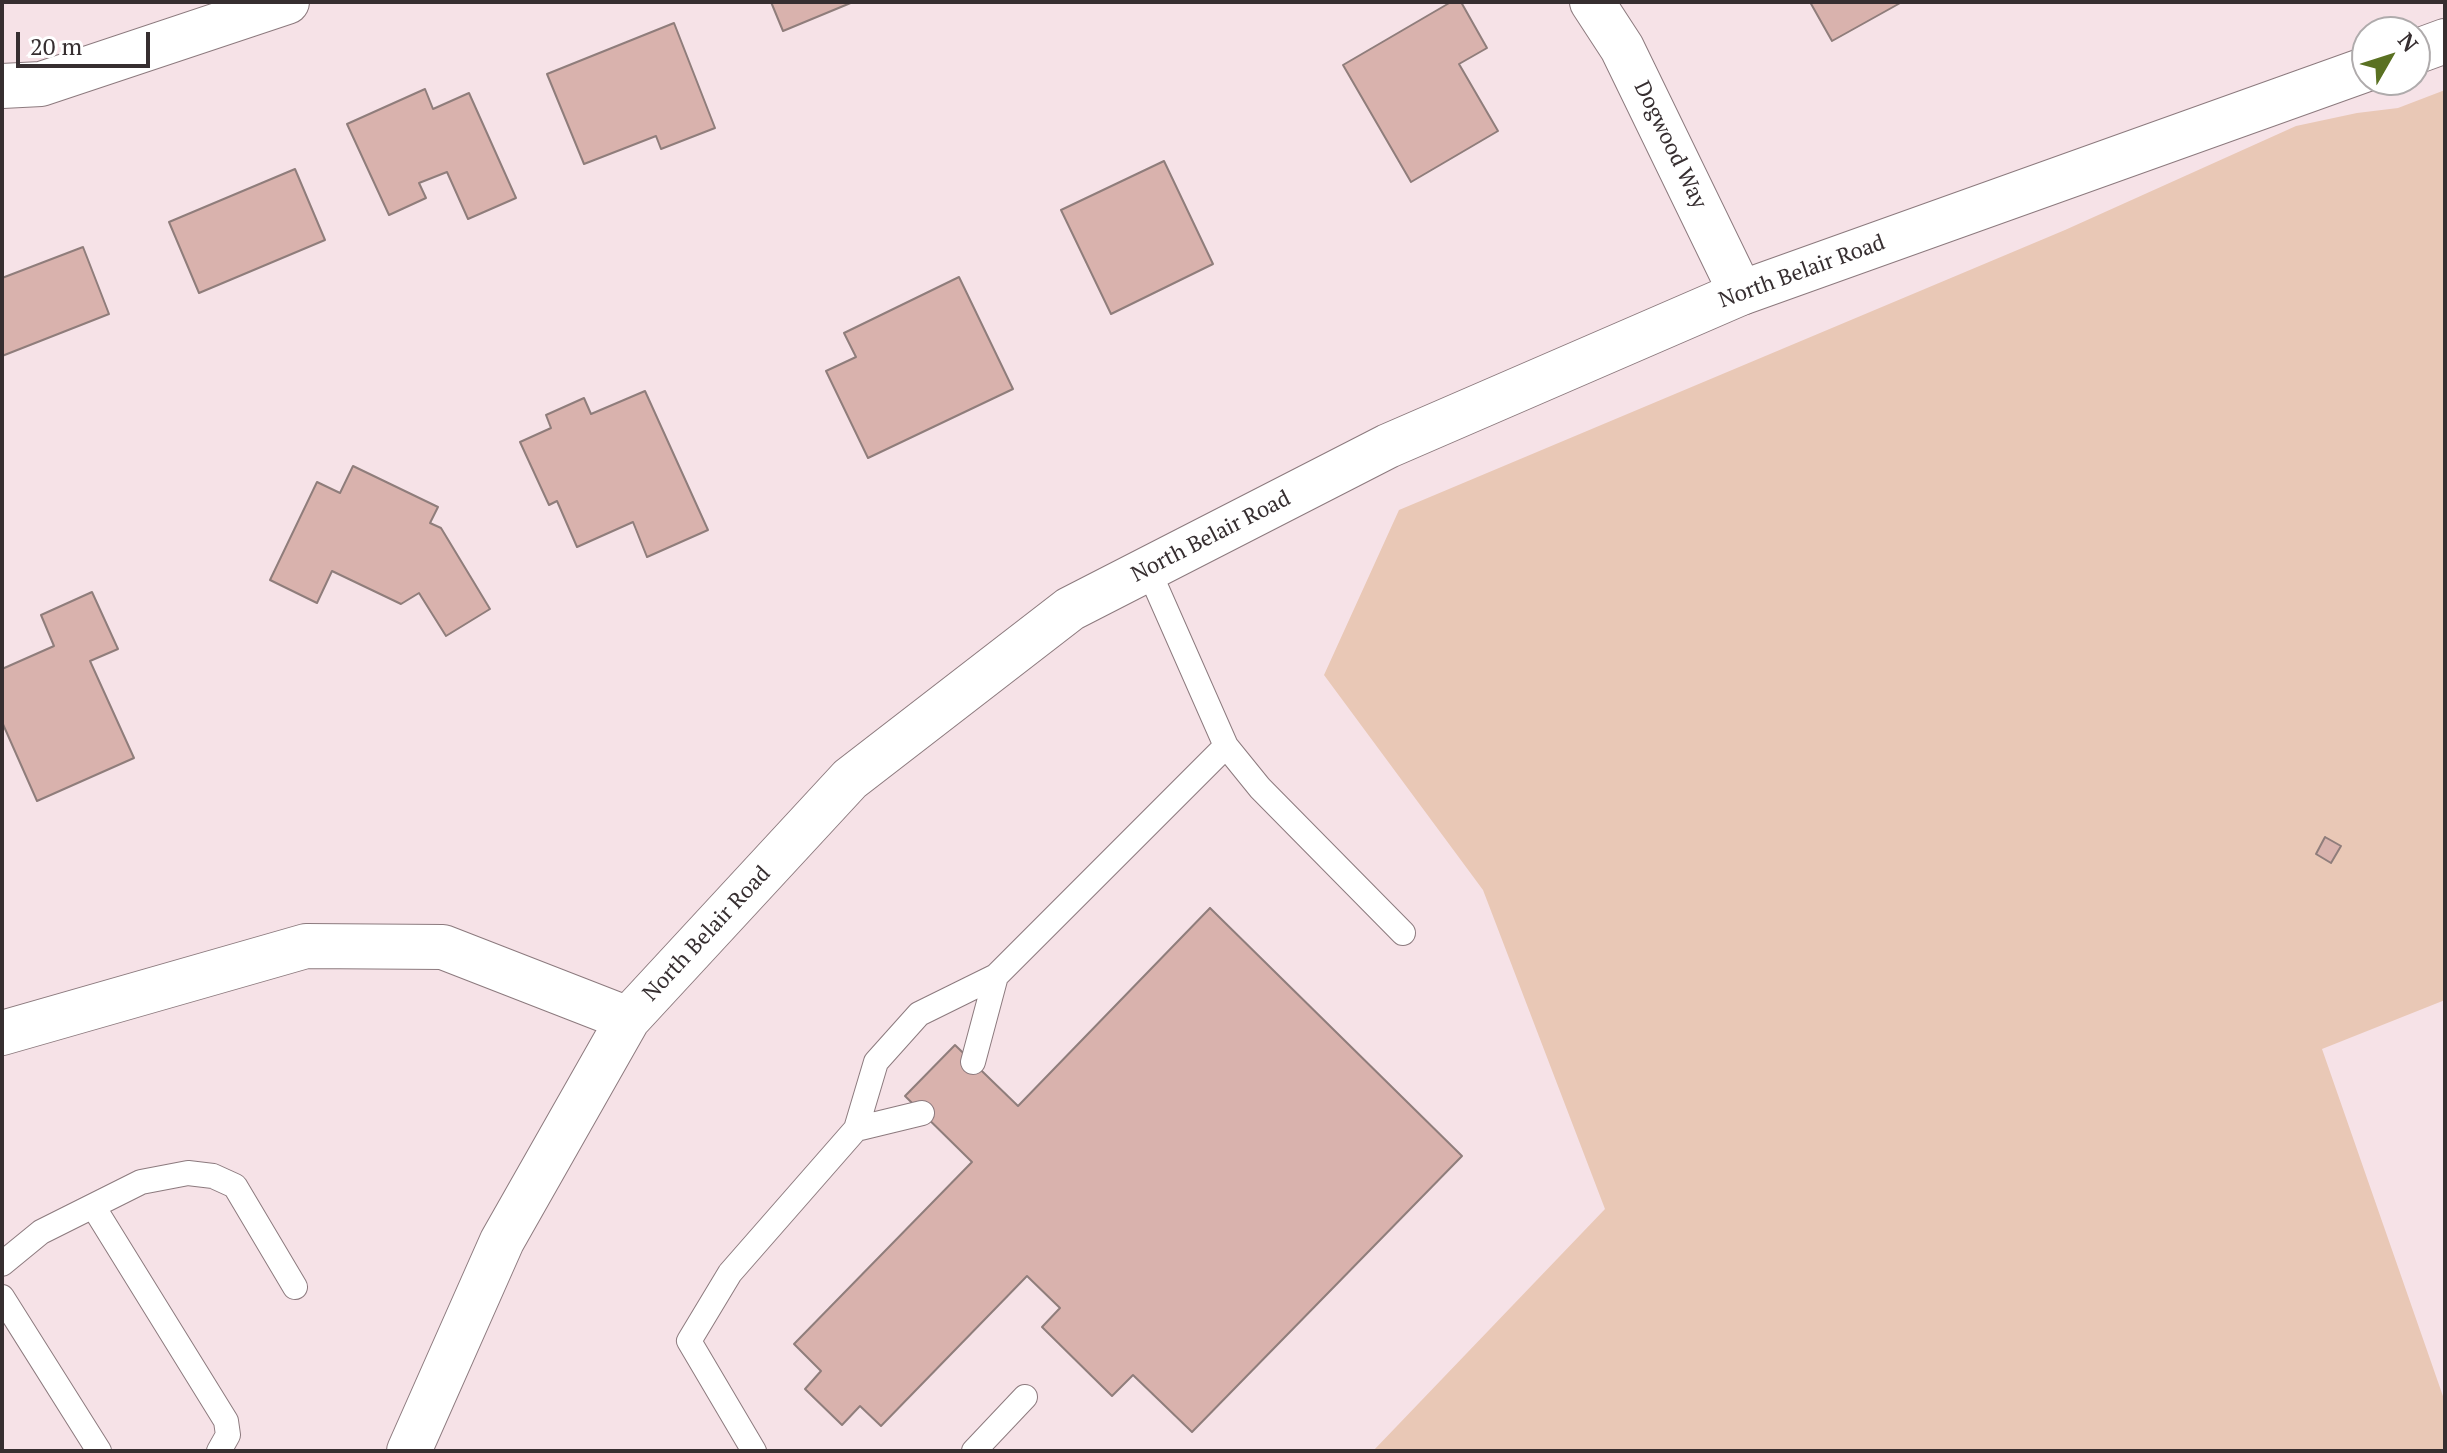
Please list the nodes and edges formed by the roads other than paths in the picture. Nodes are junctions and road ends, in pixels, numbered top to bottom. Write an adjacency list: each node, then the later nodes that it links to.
1 (287, 2): 4 (street)
2 (1592, 2): 5 (street, Dogwood Way)
3 (2351, 75): 5 (street, North Belair Road)
4 (2, 86)
5 (1741, 293): 6 (street, North Belair Road)
6 (1148, 569): 7 (lane); 10 (street, North Belair Road)
7 (1226, 746): 8 (lane); 9 (lane)
8 (1403, 933)
9 (996, 976): 12 (lane); 14 (lane)
10 (628, 1019): 11 (street); 22 (street, North Belair Road)
11 (2, 1033)
12 (973, 1062)
13 (922, 1113): 14 (lane)
14 (856, 1129): 23 (lane)
15 (93, 1206): 16 (lane); 17 (lane); 21 (lane)
16 (2, 1264)
17 (295, 1287)
18 (2, 1297): 20 (lane)
19 (1025, 1397): 24 (lane)
20 (99, 1451)
21 (219, 1451)
22 (409, 1451)
23 (754, 1451)
24 (974, 1451)

